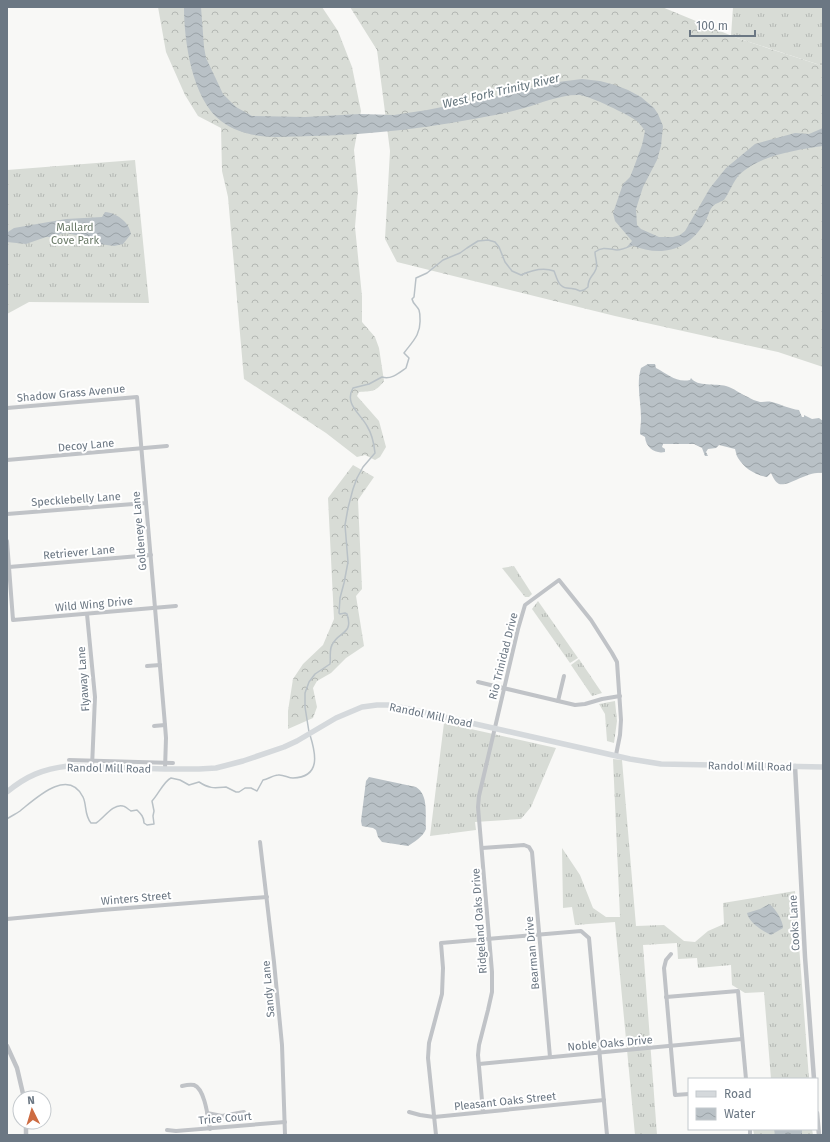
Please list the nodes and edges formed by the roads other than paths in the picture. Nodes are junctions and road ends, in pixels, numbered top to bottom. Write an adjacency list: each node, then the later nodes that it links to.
1 (136, 397): 2 (street, Shadow Grass Avenue); 4 (street, Goldeneye Lane)
2 (7, 408)
3 (167, 446): 4 (street, Decoy Lane)
4 (141, 449): 5 (street, Decoy Lane); 6 (street, Goldeneye Lane)
5 (7, 460)
6 (146, 503): 7 (street, Specklebelly Lane); 9 (street, Goldeneye Lane)
7 (7, 514)
8 (7, 541): 10 (street)
9 (150, 555): 10 (street, Retriever Lane); 12 (street, Goldeneye Lane)
10 (9, 567): 13 (street, Wild Wing Drive)
11 (176, 606): 12 (street, Wild Wing Drive)
12 (154, 608): 13 (street, Wild Wing Drive); 14 (street, Goldeneye Lane)
13 (87, 614): 26 (street, Flyaway Lane)
14 (160, 665): 15 (street); 21 (street, Goldeneye Lane)
15 (147, 666)
16 (564, 676): 20 (street)
17 (478, 682): 18 (street)
18 (504, 688): 19 (street, Rio Trinidad Drive); 20 (street); 23 (street, Rio Trinidad Drive)
19 (620, 696): 20 (street); 24 (street)
20 (558, 701)
21 (165, 725): 22 (street); 27 (street, Goldeneye Lane)
22 (154, 726)
23 (495, 728): 24 (main road, Randol Mill Road); 32 (main road, Randol Mill Road); 35 (street, Ridgeland Oaks Drive)
24 (616, 755): 29 (main road, Randol Mill Road)
25 (69, 760): 26 (street, Randol Mill Road)
26 (92, 760): 27 (street, Randol Mill Road); 30 (street, Flyaway Lane)
27 (165, 762): 28 (street, Randol Mill Road); 32 (street, Goldeneye Lane)
28 (173, 763)
29 (795, 766): 31 (main road, Randol Mill Road); 49 (street, Cooks Lane)
30 (92, 767): 32 (main road, Randol Mill Road); 33 (main road, Randol Mill Road)
31 (823, 767)
32 (165, 769)
33 (7, 792)
34 (260, 842): 36 (street, Sandy Lane)
35 (482, 848): 38 (street, Bearman Drive); 39 (street, Ridgeland Oaks Drive)
36 (267, 897): 37 (street, Winters Street); 59 (street, Sandy Lane)
37 (7, 919)
38 (539, 935): 39 (street); 45 (street); 46 (street, Bearman Drive)
39 (490, 939): 47 (street, Ridgeland Oaks Drive); 58 (street)
40 (671, 954): 41 (street)
41 (666, 997): 42 (street); 44 (street)
42 (742, 1039): 44 (street, Noble Oaks Drive); 48 (street)
43 (7, 1046): 51 (street)
44 (671, 1046): 45 (street, Noble Oaks Drive); 52 (street)
45 (599, 1053): 46 (street, Noble Oaks Drive); 53 (street)
46 (550, 1057): 47 (street, Noble Oaks Drive)
47 (479, 1064): 56 (street, Ridgeland Oaks Drive)
48 (746, 1078)
49 (814, 1078)
50 (182, 1086): 57 (street)
51 (22, 1090)
52 (688, 1094)
53 (604, 1100): 56 (street, Pleasant Oaks Street); 65 (street)
54 (244, 1112): 57 (street)
55 (409, 1112): 58 (street, Pleasant Oaks Street)
56 (484, 1112): 58 (street, Pleasant Oaks Street)
57 (207, 1113): 61 (street)
58 (434, 1117): 64 (street)
59 (285, 1122): 61 (street, Trice Court); 63 (street, Sandy Lane)
60 (818, 1124): 66 (street)
61 (210, 1129): 62 (street, Trice Court)
62 (167, 1130)
63 (285, 1135)
64 (436, 1135)
65 (607, 1135)
66 (819, 1135)

